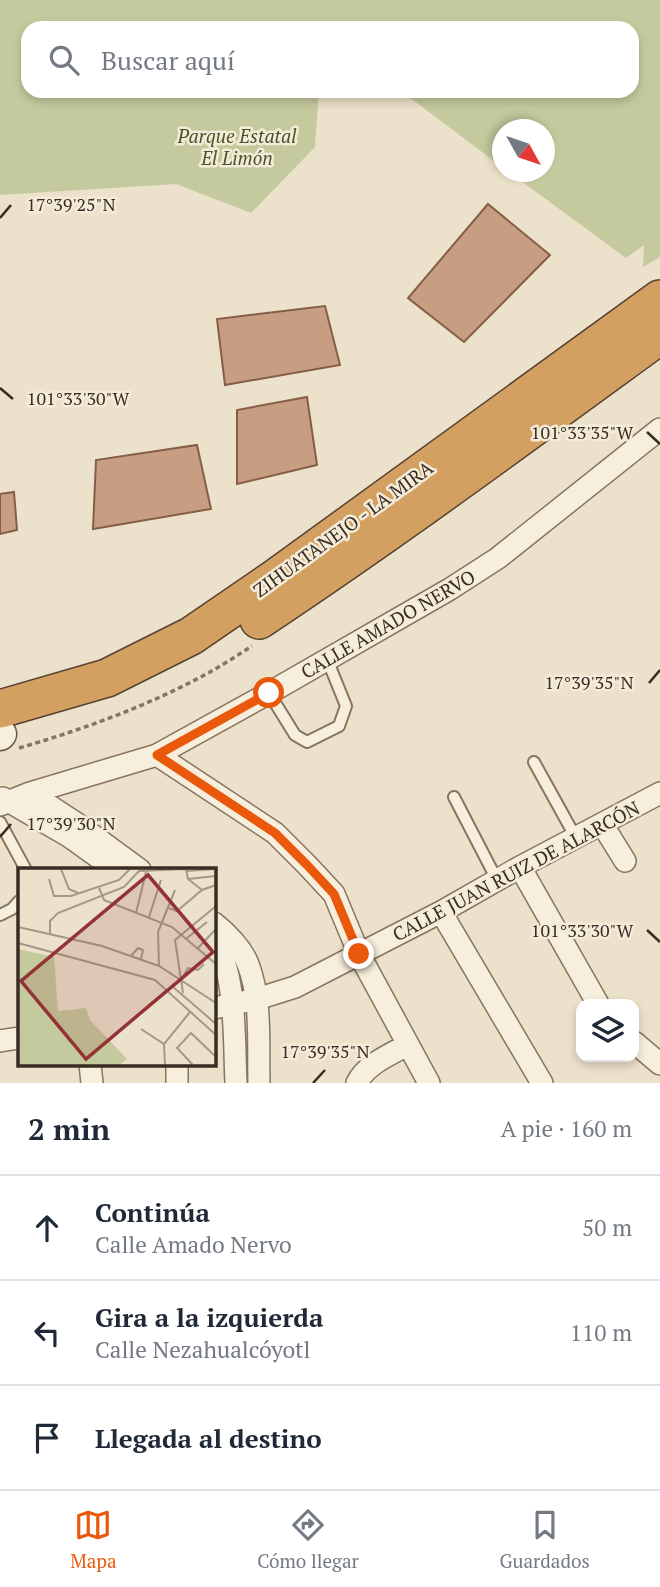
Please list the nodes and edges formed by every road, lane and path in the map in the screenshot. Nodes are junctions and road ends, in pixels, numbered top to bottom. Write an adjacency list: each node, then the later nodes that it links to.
1 (660, 299): 6 (highway, ZIHUATANEJO - LA MIRA)
2 (660, 335): 6 (highway, ZIHUATANEJO - LA MIRA)
3 (660, 429): 4 (street, CALLE AMADO NERVO)
4 (327, 659): 5 (street, CALLE AMADO NERVO); 5 (lane)
5 (269, 693): 7 (street, CALLE AMADO NERVO)
6 (0, 723)
7 (157, 755): 11 (street, CALLE AMADO NERVO); 26 (street)
8 (534, 762): 14 (lane)
9 (660, 793): 13 (street, CALLE JUAN RUIZ DE ALARCÓN)
10 (454, 797): 20 (lane)
11 (10, 799): 18 (street); 19 (street)
12 (0, 822): 17 (lane)
13 (602, 824): 14 (street, CALLE JUAN RUIZ DE ALARCÓN); 15 (street)
14 (576, 838): 16 (street, CALLE JUAN RUIZ DE ALARCÓN)
15 (625, 860)
16 (520, 867): 20 (street, CALLE JUAN RUIZ DE ALARCÓN); 28 (street)
17 (25, 868)
18 (113, 868)
19 (138, 868)
20 (497, 880): 22 (street, CALLE JUAN RUIZ DE ALARCÓN)
21 (18, 902): 23 (lane)
22 (441, 912): 26 (street, CALLE JUAN RUIZ DE ALARCÓN); 39 (street)
23 (0, 915)
24 (215, 924): 27 (street)
25 (215, 944): 29 (street)
26 (359, 954): 27 (street, CALLE JUAN RUIZ DE ALARCÓN); 32 (street)
27 (257, 999): 29 (street, CALLE JUAN RUIZ DE ALARCÓN); 36 (street)
28 (595, 999)
29 (223, 1006): 35 (street)
30 (18, 1038): 31 (street)
31 (0, 1041)
32 (407, 1045): 37 (street); 38 (street)
33 (639, 1046): 34 (street)
34 (660, 1064)
35 (236, 1083)
36 (259, 1083)
37 (357, 1083)
38 (429, 1083)
39 (542, 1083)

